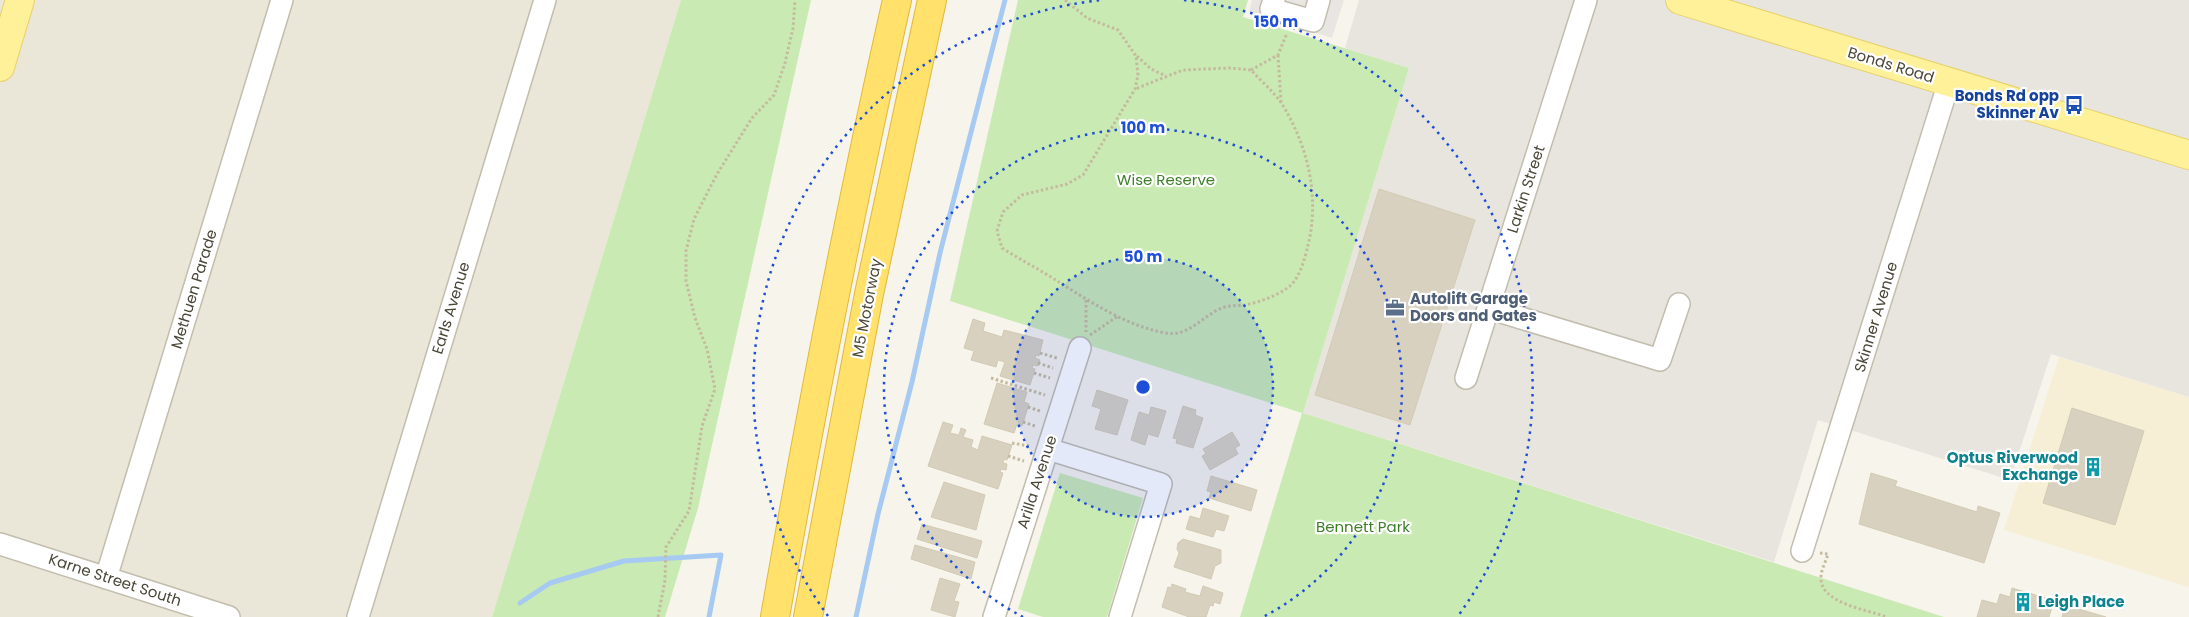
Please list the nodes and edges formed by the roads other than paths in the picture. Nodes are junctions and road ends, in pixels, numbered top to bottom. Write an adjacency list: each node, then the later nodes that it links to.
1 (20, 0): 10 (main road)
2 (282, 0): 21 (street, Methuen Parade)
3 (545, 0): 23 (street, Earls Avenue)
4 (897, 0): 24 (highway)
5 (932, 0): 25 (highway, M5 Motorway)
6 (1274, 0): 7 (street)
7 (1320, 0)
8 (1586, 0): 15 (street, Larkin Street)
9 (1680, 0): 12 (main road, Bonds Road)
10 (4, 37): 11 (main road)
11 (0, 67)
12 (1949, 82): 13 (main road, Bonds Road); 20 (street, Skinner Avenue)
13 (2189, 155)
14 (1679, 304): 15 (street)
15 (1488, 308): 17 (street, Larkin Street)
16 (1080, 348): 18 (street, Arilla Avenue)
17 (1466, 378)
18 (1038, 447): 26 (street, Arilla Avenue); 27 (street)
19 (0, 544): 21 (street, Karne Street South)
20 (1802, 551)
21 (106, 578): 22 (street, Karne Street South)
22 (221, 616)
23 (358, 617)
24 (775, 617)
25 (808, 617)
26 (994, 617)
27 (1120, 617)

